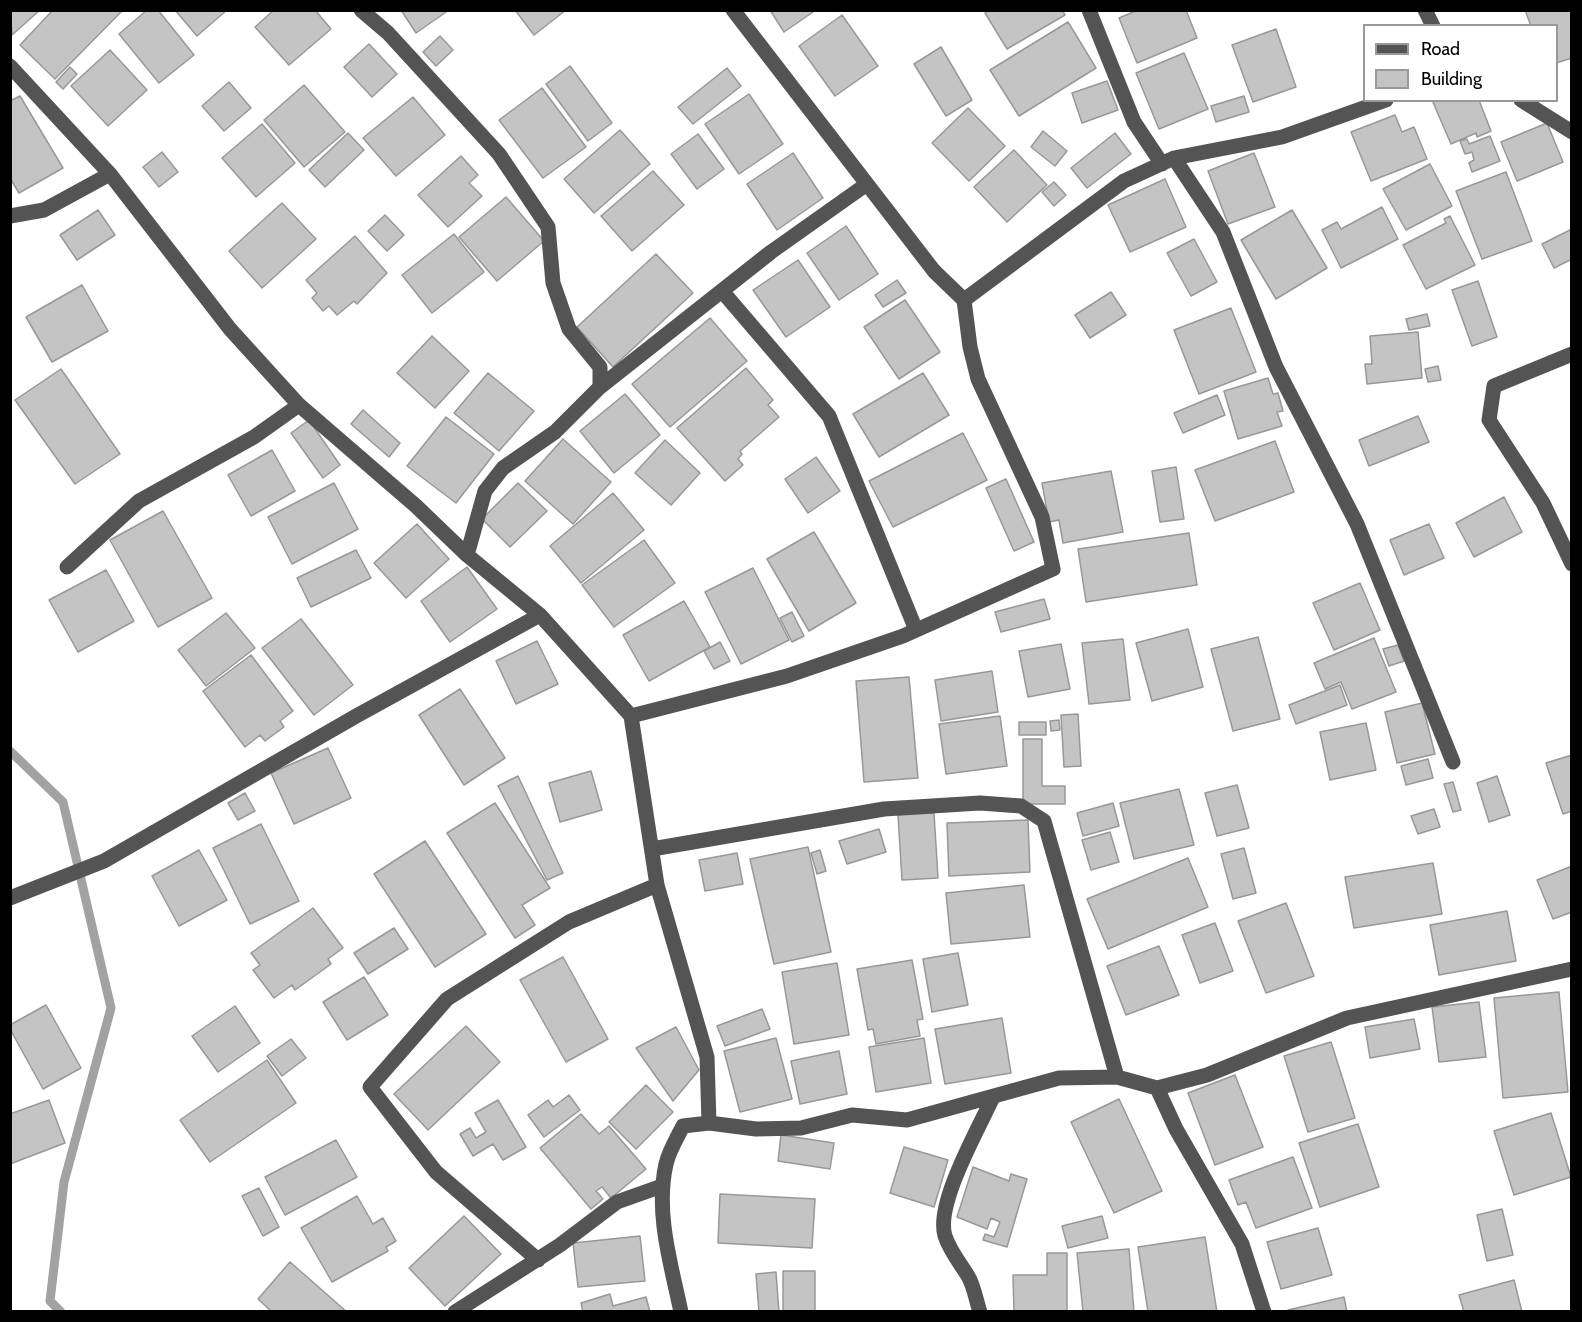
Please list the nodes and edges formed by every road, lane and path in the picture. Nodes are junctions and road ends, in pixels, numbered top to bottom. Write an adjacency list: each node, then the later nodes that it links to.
1 (361, 10): 17 (street)
2 (733, 10): 12 (street)
3 (1089, 10): 10 (street)
4 (1425, 10): 5 (street)
5 (1432, 24)
6 (10, 66): 11 (street)
7 (1380, 102): 10 (street)
8 (1524, 102): 9 (street)
9 (1572, 132)
10 (1168, 161): 15 (street); 25 (street)
11 (110, 174): 13 (street); 18 (street)
12 (867, 184): 14 (street); 15 (street)
13 (10, 216)
14 (722, 291): 17 (street); 23 (street)
15 (964, 300): 23 (street)
16 (1572, 354): 20 (street)
17 (600, 387): 19 (street)
18 (299, 405): 19 (street); 21 (street)
19 (467, 555): 22 (street)
20 (1572, 564)
21 (66, 567)
22 (540, 615): 24 (street); 28 (street)
23 (916, 630): 24 (street)
24 (632, 716): 26 (street)
25 (1453, 762)
26 (652, 849): 27 (street); 30 (street)
27 (657, 885): 33 (street); 35 (street)
28 (10, 898)
29 (1572, 969): 31 (street)
30 (1117, 1077): 31 (street); 32 (street)
31 (1156, 1088): 39 (street)
32 (993, 1097): 33 (street); 38 (street)
33 (709, 1123): 34 (street)
34 (663, 1186): 35 (street); 37 (street)
35 (538, 1260): 36 (street)
36 (455, 1311)
37 (681, 1311)
38 (980, 1311)
39 (1264, 1311)

